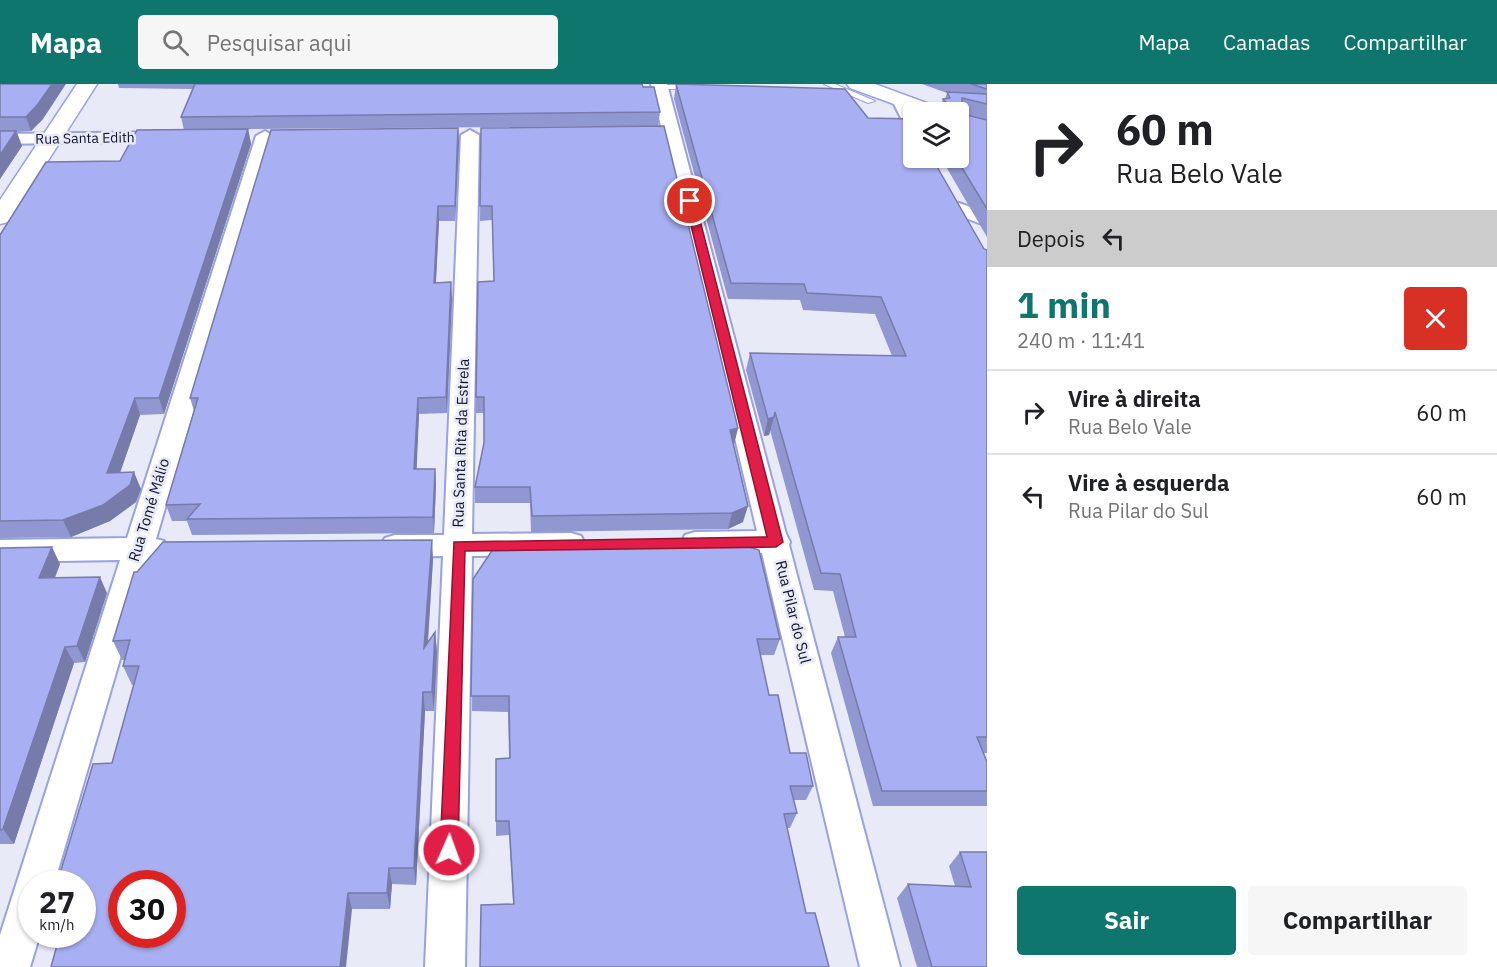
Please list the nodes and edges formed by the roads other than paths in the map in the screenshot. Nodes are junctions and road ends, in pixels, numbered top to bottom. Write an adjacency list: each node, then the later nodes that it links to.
1 (87, 84): 11 (street)
2 (828, 84): 6 (lane)
3 (660, 85): 4 (lane); 18 (street, Rua Pilar do Sul)
4 (695, 86): 5 (lane)
5 (707, 87)
6 (868, 89): 7 (street)
7 (902, 102)
8 (466, 135): 21 (street, Rua Santa Rita da Estrela)
9 (264, 136): 23 (street, Rua Tomé Málio)
10 (194, 137): 11 (street, Rua Santa Edith)
11 (51, 138): 12 (street, Rua Santa Edith); 15 (street)
12 (0, 139)
13 (948, 189): 14 (street)
14 (959, 209): 16 (street); 17 (street)
15 (0, 217)
16 (987, 220)
17 (976, 240)
18 (776, 542): 19 (street); 30 (street, Rua Pilar do Sul)
19 (670, 543)
20 (600, 544): 21 (street)
21 (459, 546): 22 (street); 29 (street, Rua Santa Rita da Estrela)
22 (363, 547)
23 (136, 549): 24 (street); 25 (street); 26 (street, Rua Tomé Málio)
24 (184, 549)
25 (0, 551)
26 (39, 870)
27 (18, 941): 28 (street)
28 (10, 967)
29 (445, 967)
30 (880, 967)

